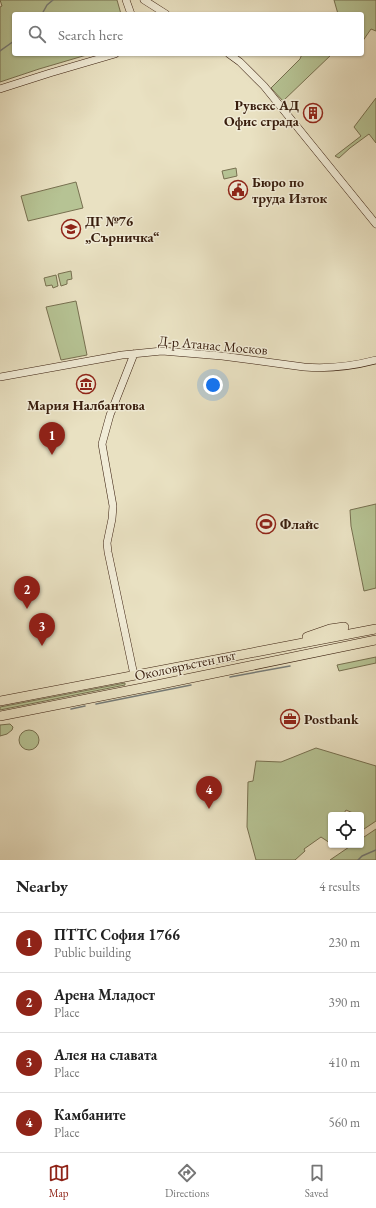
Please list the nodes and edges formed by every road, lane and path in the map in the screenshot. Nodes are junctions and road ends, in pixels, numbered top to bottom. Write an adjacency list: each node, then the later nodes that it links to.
1 (144, 0): 4 (street)
2 (127, 1): 3 (street)
3 (130, 12)
4 (163, 12)
5 (108, 56): 7 (street)
6 (232, 56): 8 (street)
7 (0, 89)
8 (376, 224)
9 (134, 354): 10 (street, Д-р Атанас Москов); 11 (street, Д-р Атанас Москов); 18 (street)
10 (376, 360)
11 (0, 377)
12 (344, 627): 16 (highway)
13 (376, 629): 16 (highway, Околовръстен път)
14 (376, 640): 17 (highway, Околовръстен път)
15 (376, 646): 17 (highway)
16 (270, 649): 18 (highway, Околовръстен път)
17 (318, 652): 20 (highway, Околовръстен път)
18 (134, 675): 19 (highway, Околовръстен път)
19 (0, 702)
20 (0, 716)

